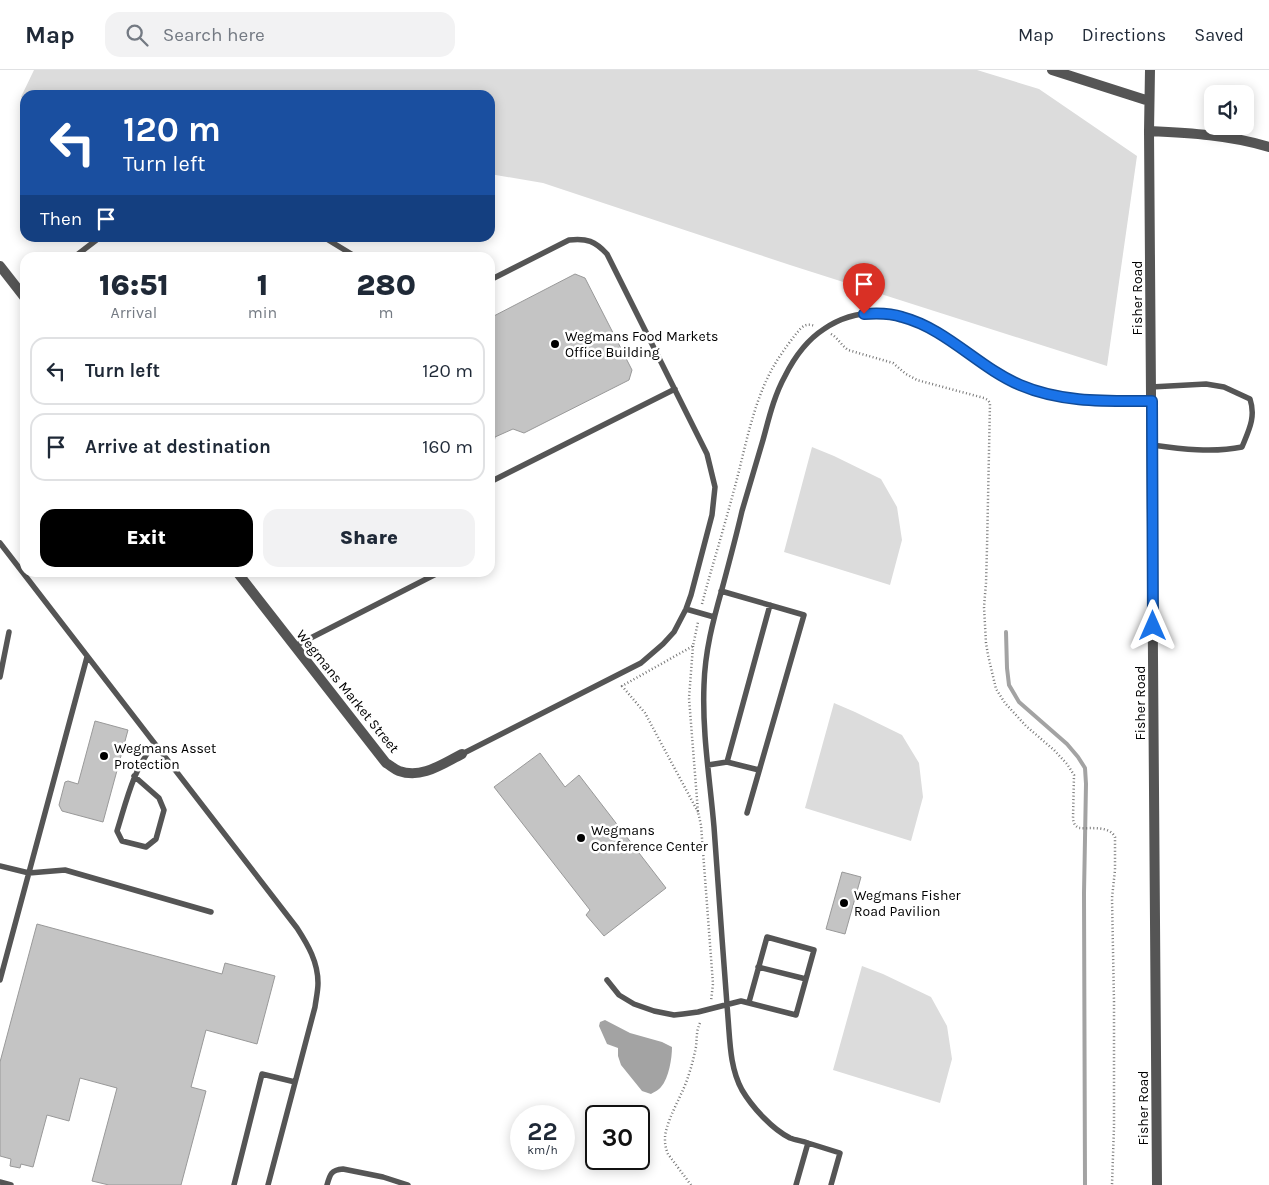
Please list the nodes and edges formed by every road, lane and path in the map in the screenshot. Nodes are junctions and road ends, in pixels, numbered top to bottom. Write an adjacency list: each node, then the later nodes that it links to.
1 (1052, 70): 3 (street)
2 (1150, 70): 3 (street, Fisher Road)
3 (1149, 101): 4 (street, Fisher Road)
4 (1149, 130): 5 (street); 14 (street, Fisher Road)
5 (1269, 148)
6 (93, 242): 8 (lane)
7 (332, 242): 9 (lane)
8 (80, 252)
9 (348, 252)
10 (0, 266): 12 (street)
11 (495, 277): 15 (lane)
12 (20, 291)
13 (823, 329): 16 (lane); 24 (lane); 27 (path); 63 (path)
14 (1151, 387): 16 (street, Fisher Road); 17 (lane)
15 (675, 388): 18 (lane); 26 (lane)
16 (1152, 401): 17 (street, Fisher Road)
17 (1152, 445): 64 (street, Fisher Road)
18 (495, 479)
19 (0, 543): 20 (lane)
20 (20, 569)
21 (26, 577): 32 (lane)
22 (241, 577): 30 (street, Wegmans Market Street)
23 (430, 577): 30 (lane)
24 (721, 591): 25 (lane); 28 (lane)
25 (770, 605): 36 (lane); 38 (lane)
26 (686, 609): 27 (lane); 35 (lane)
27 (700, 613): 28 (lane); 31 (path)
28 (714, 617): 37 (lane)
29 (9, 632): 33 (lane)
30 (295, 646): 35 (street, Wegmans Market Street)
31 (693, 646): 40 (path); 40 (path)
32 (87, 657): 34 (lane); 43 (lane)
33 (0, 677)
34 (154, 744): 39 (lane); 52 (lane)
35 (462, 754)
36 (727, 762): 37 (lane); 38 (lane)
37 (708, 764): 50 (lane)
38 (759, 770): 41 (lane)
39 (134, 776): 39 (lane)
40 (698, 812): 51 (path)
41 (747, 813)
42 (0, 866): 43 (lane)
43 (29, 873): 44 (lane); 47 (lane)
44 (211, 912)
45 (758, 967): 46 (lane); 46 (lane); 49 (lane)
46 (806, 979): 49 (lane)
47 (0, 980)
48 (607, 980): 51 (lane)
49 (749, 1002): 50 (lane)
50 (727, 1004): 51 (lane); 53 (lane)
51 (707, 1010): 60 (path)
52 (295, 1082): 56 (lane); 57 (lane)
53 (808, 1143): 61 (lane); 62 (lane)
54 (0, 1182): 55 (lane)
55 (11, 1185)
56 (234, 1185)
57 (268, 1185)
58 (327, 1185): 59 (lane)
59 (408, 1185)
60 (691, 1185)
61 (796, 1185)
62 (831, 1185)
63 (1112, 1185)
64 (1157, 1185)

